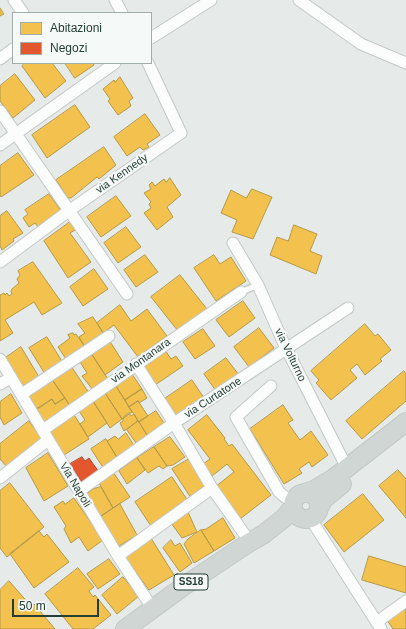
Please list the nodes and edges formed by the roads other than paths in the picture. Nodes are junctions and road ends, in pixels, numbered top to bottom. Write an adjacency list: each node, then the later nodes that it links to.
1 (14, 0): 5 (street)
2 (115, 0): 6 (street)
3 (211, 0): 7 (street)
4 (299, 0): 10 (street)
5 (22, 12)
6 (121, 12)
7 (152, 37)
8 (12, 50): 9 (street)
9 (0, 59)
10 (406, 63)
11 (114, 64): 14 (street)
12 (148, 64): 16 (street, via Kennedy)
13 (0, 111): 14 (street)
14 (16, 134): 15 (street); 16 (street)
15 (0, 145)
16 (70, 210): 18 (street, via Kennedy); 21 (street)
17 (233, 243): 19 (street, via Volturno)
18 (0, 262)
19 (258, 285): 20 (lane); 24 (street, via Volturno)
20 (241, 292): 26 (street, via Montanara)
21 (127, 294)
22 (348, 308): 24 (street, via Curtatone)
23 (109, 336): 30 (street)
24 (286, 350): 32 (street, via Curtatone); 35 (street, via Volturno)
25 (0, 360): 27 (street, Via Napoli)
26 (136, 364): 32 (street); 34 (street, via Montanara)
27 (11, 378): 28 (street); 30 (street, Via Napoli)
28 (0, 384)
29 (271, 386): 39 (street)
30 (22, 394): 34 (street, Via Napoli)
31 (406, 422): 35 (main road, SS18)
32 (174, 423): 37 (street); 38 (street, via Curtatone)
33 (406, 433): 39 (main road, SS18)
34 (45, 435): 36 (street, via Montanara); 38 (street, Via Napoli)
35 (347, 468): 39 (main road, SS18)
36 (0, 478)
37 (212, 488): 40 (street); 41 (street)
38 (79, 491): 41 (street, Via Napoli)
39 (304, 508): 40 (main road, SS18); 44 (street)
40 (254, 540): 43 (main road, SS18)
41 (118, 556): 43 (street, Via Napoli)
42 (406, 601): 44 (street)
43 (153, 609): 45 (main road, SS18)
44 (379, 626)
45 (125, 629)

